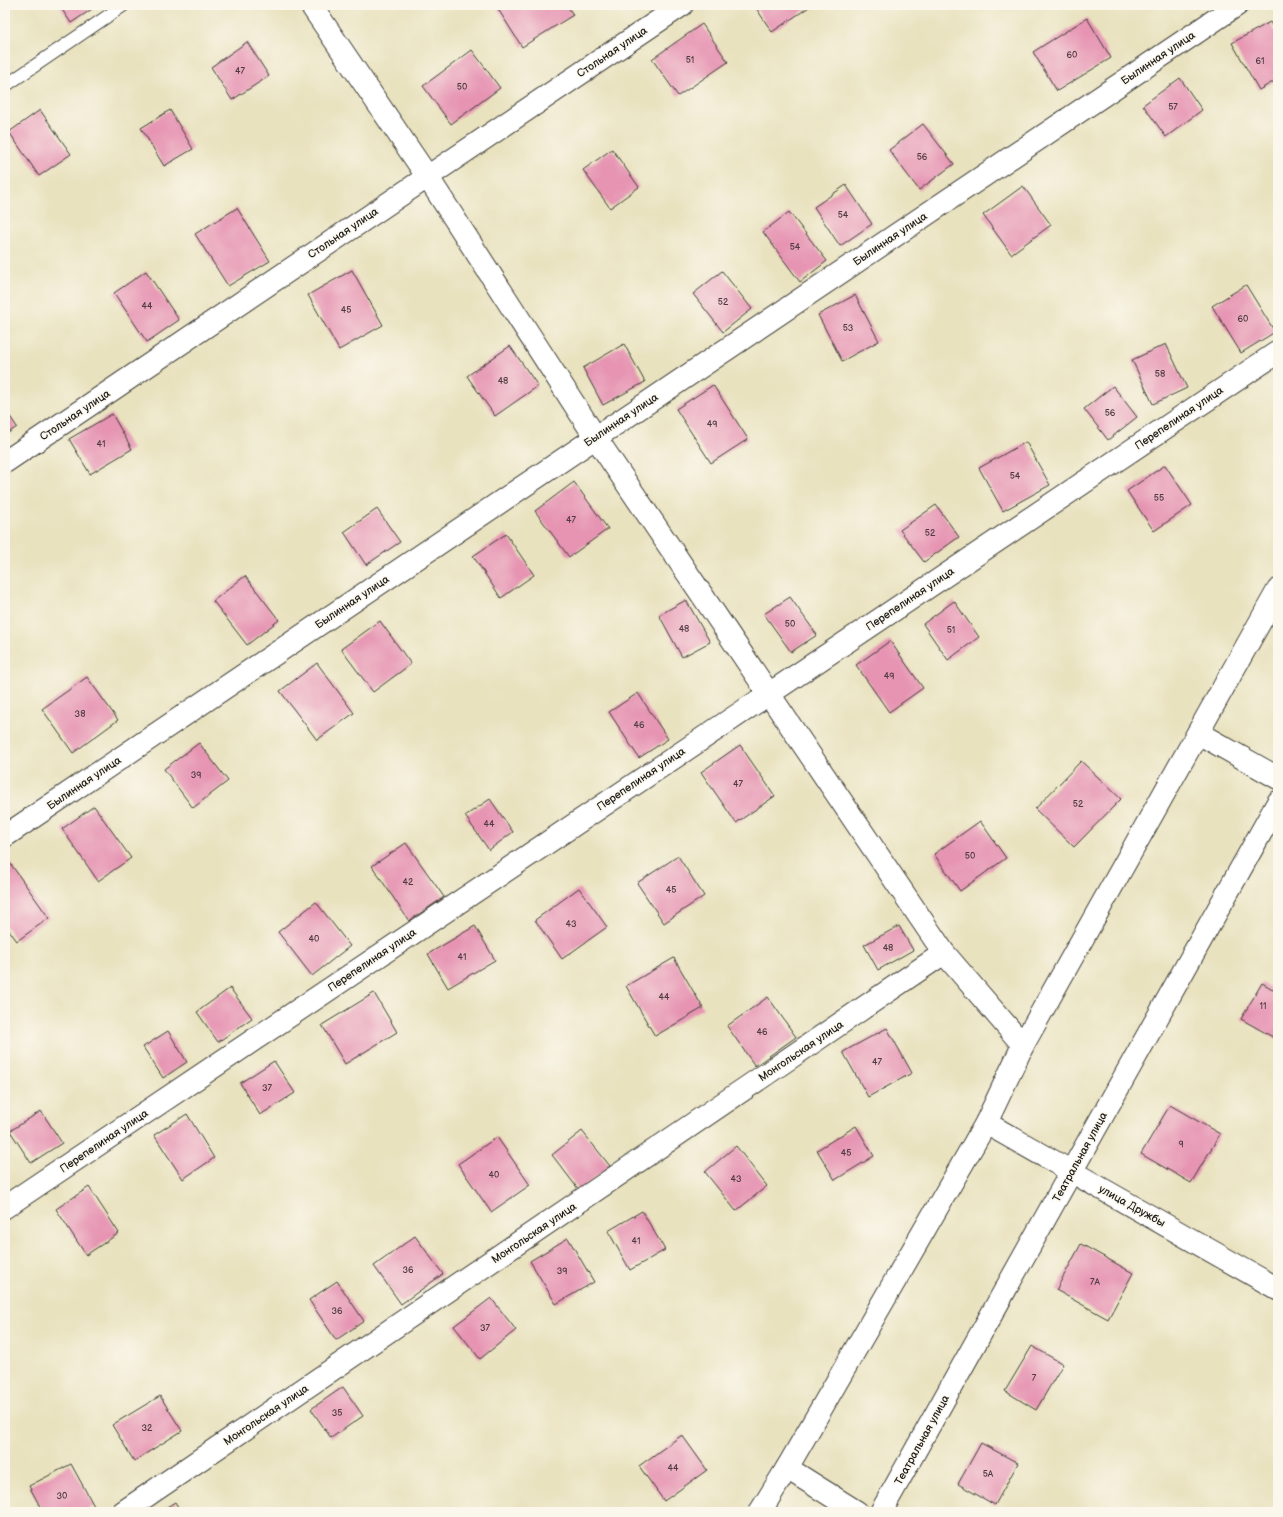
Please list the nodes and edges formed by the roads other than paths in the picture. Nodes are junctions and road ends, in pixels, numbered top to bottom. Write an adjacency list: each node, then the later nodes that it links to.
1 (124, 5): 5 (lane)
2 (311, 5): 6 (street)
3 (682, 5): 6 (street, Стольная улица)
4 (1237, 5): 8 (street, Былинная улица)
5 (5, 86)
6 (427, 176): 8 (street); 9 (street, Стольная улица)
7 (1278, 352): 11 (street, Перепелиная улица)
8 (596, 438): 11 (street); 15 (street, Былинная улица)
9 (5, 462)
10 (1278, 590): 12 (street)
11 (768, 694): 16 (street); 20 (street, Перепелиная улица)
12 (1198, 733): 13 (street); 17 (street)
13 (1278, 778)
14 (1278, 802): 19 (street, Театральная улица)
15 (5, 836)
16 (944, 953): 17 (street); 23 (street, Монгольская улица)
17 (1023, 1045): 18 (street)
18 (986, 1123): 19 (street, улица Дружбы); 22 (street)
19 (1071, 1173): 21 (street, улица Дружбы); 26 (street, Театральная улица)
20 (5, 1207)
21 (1278, 1289)
22 (787, 1468): 24 (street); 25 (street)
23 (123, 1512)
24 (760, 1512)
25 (857, 1512)
26 (881, 1512)

